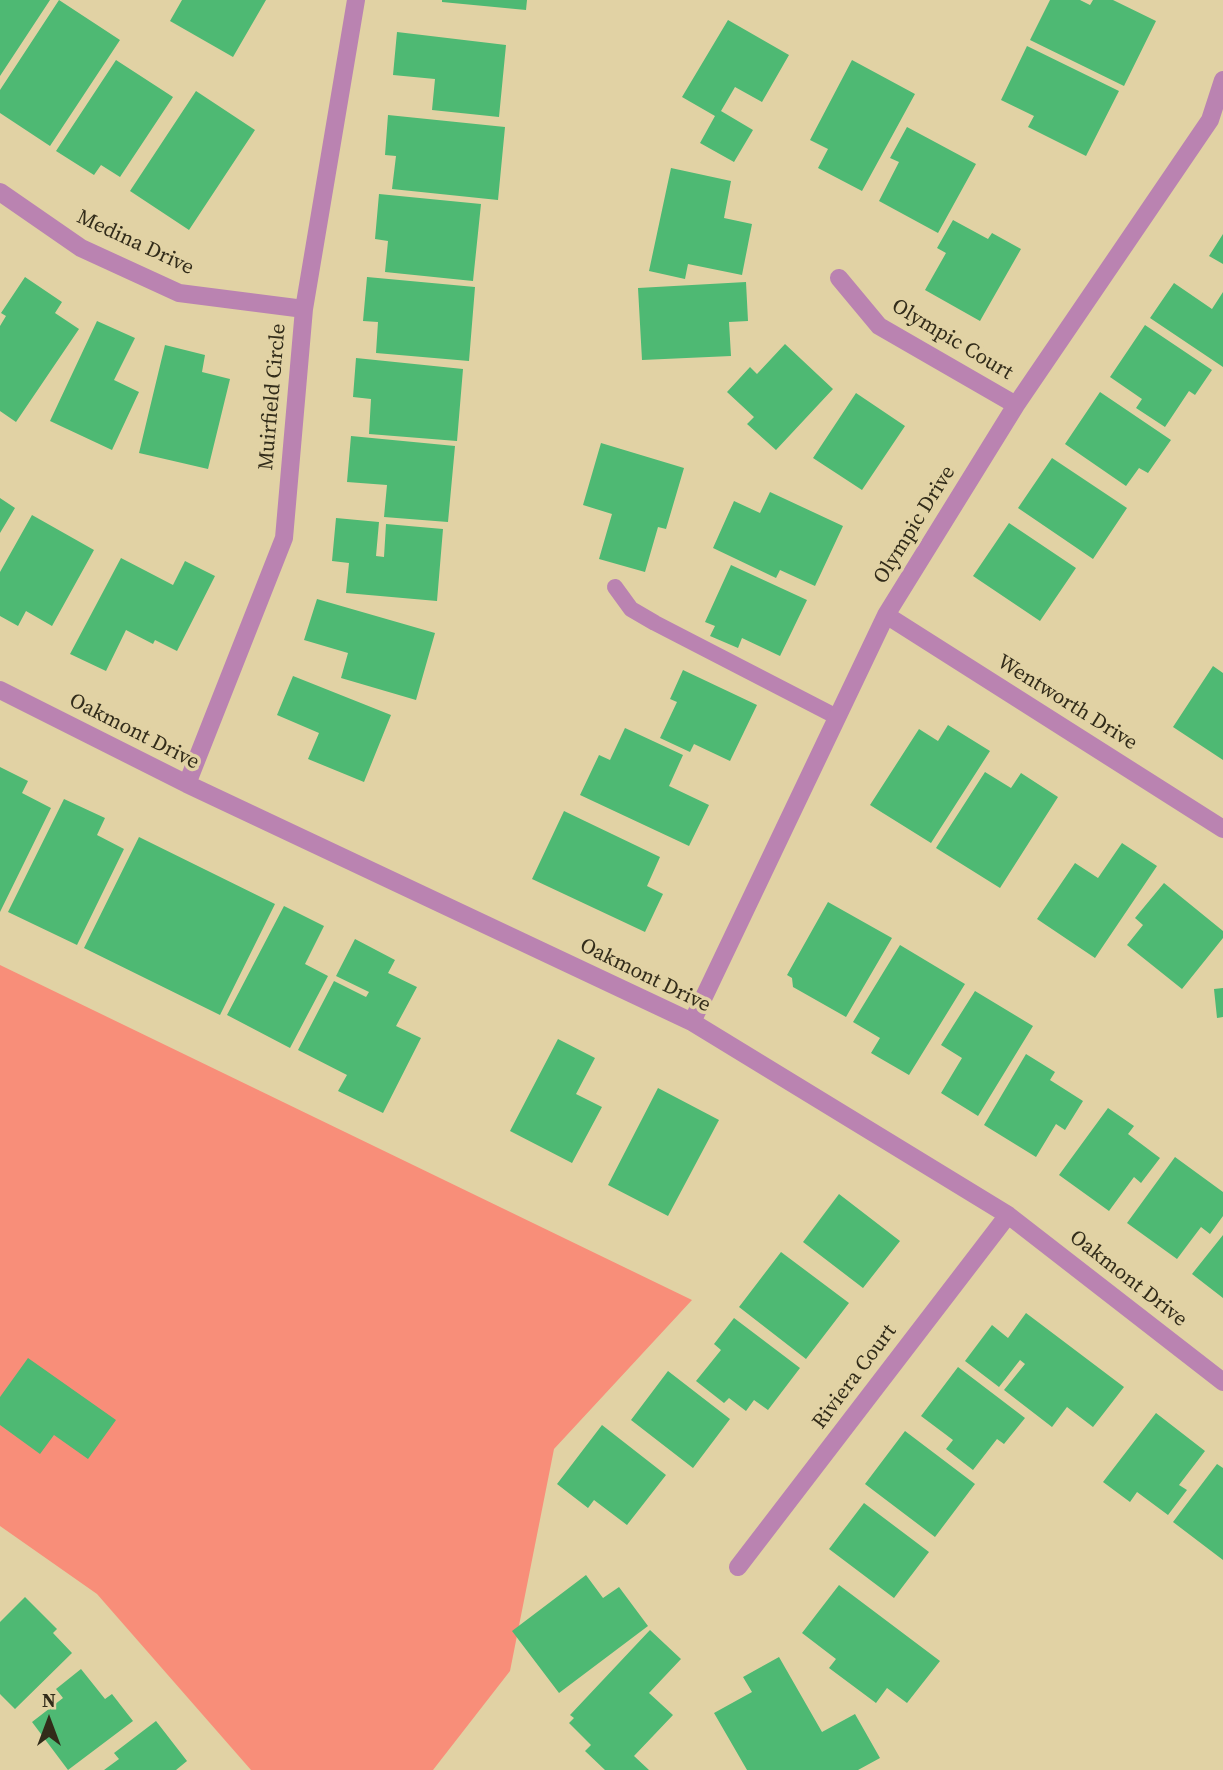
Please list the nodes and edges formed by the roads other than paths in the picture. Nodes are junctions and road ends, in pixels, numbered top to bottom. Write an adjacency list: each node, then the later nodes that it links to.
1 (356, 0): 5 (street, Muirfield Circle)
2 (1223, 80): 6 (street, Olympic Drive)
3 (0, 192): 5 (street, Medina Drive)
4 (839, 278): 6 (street, Olympic Court)
5 (304, 309): 11 (street, Muirfield Circle)
6 (1016, 405): 8 (street, Olympic Drive)
7 (615, 587): 10 (lane)
8 (887, 615): 10 (street, Olympic Drive); 12 (street, Wentworth Drive)
9 (0, 690): 11 (street, Oakmont Drive)
10 (838, 717): 13 (street, Olympic Drive)
11 (187, 784): 13 (street, Oakmont Drive)
12 (1223, 829)
13 (692, 1022): 14 (street, Oakmont Drive)
14 (1008, 1215): 15 (street, Oakmont Drive); 16 (street, Riviera Court)
15 (1223, 1382)
16 (738, 1567)

